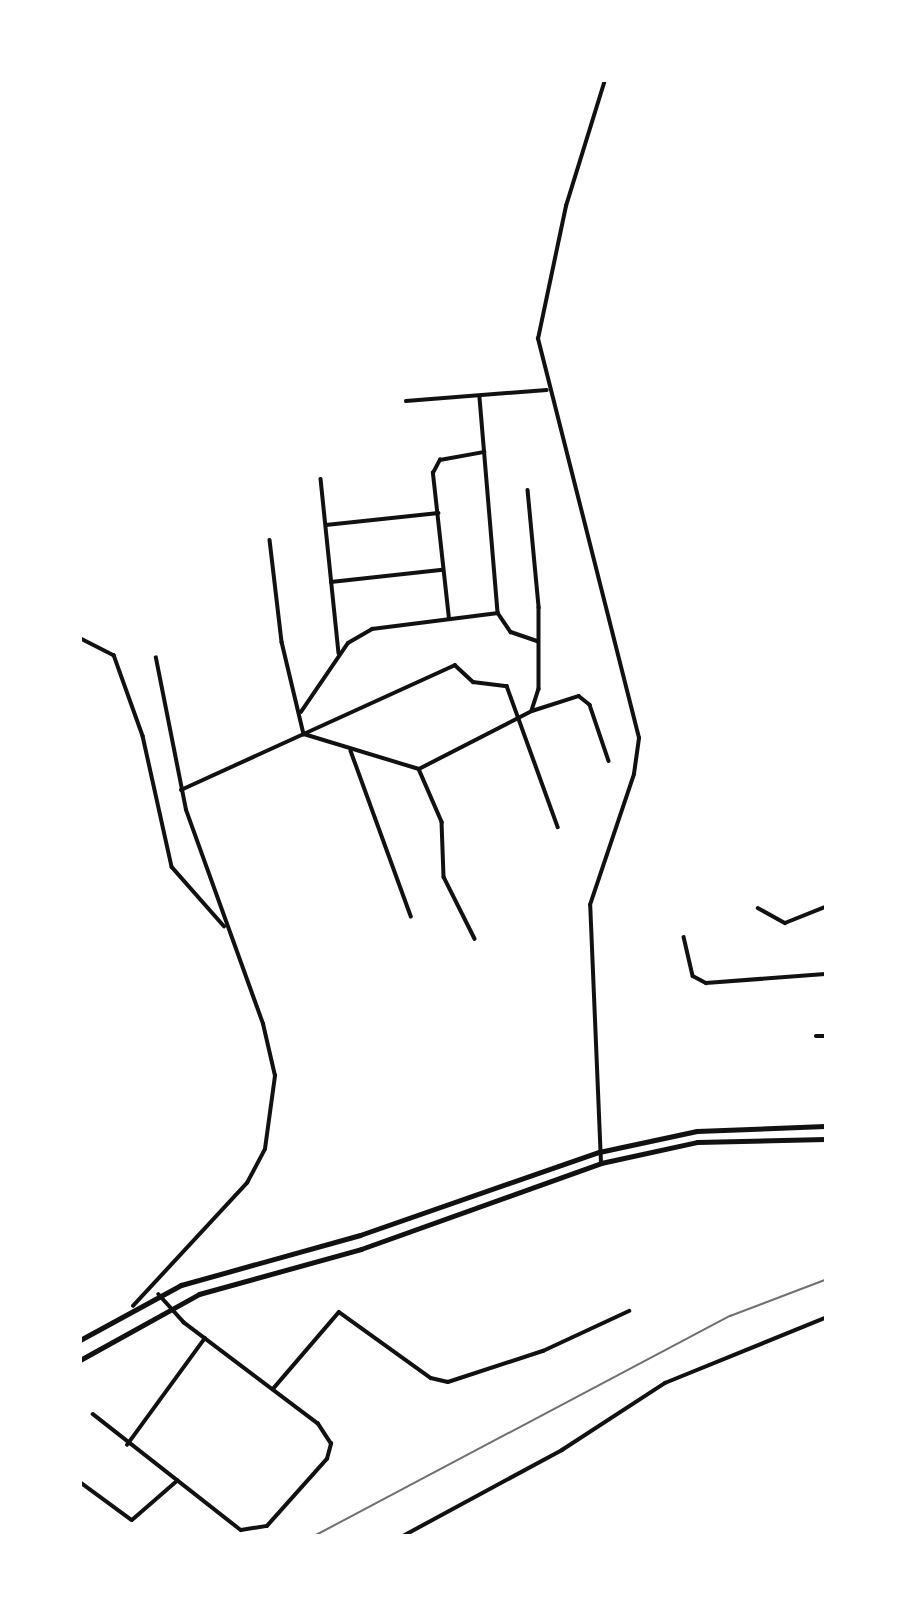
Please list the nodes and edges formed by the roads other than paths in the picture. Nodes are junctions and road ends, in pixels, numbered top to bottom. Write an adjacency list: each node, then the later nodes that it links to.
1 (605, 80): 2 (street)
2 (547, 390): 3 (street); 39 (street)
3 (480, 398): 4 (street); 5 (street)
4 (406, 401)
5 (484, 452): 8 (street); 13 (street)
6 (321, 479): 9 (street)
7 (528, 491): 16 (street)
8 (438, 513): 9 (street); 11 (street)
9 (326, 525): 12 (street)
10 (270, 540): 20 (street)
11 (442, 570): 12 (street); 14 (street)
12 (331, 582): 17 (street)
13 (498, 613): 14 (street); 16 (street)
14 (449, 619): 17 (street)
15 (80, 638): 31 (street)
16 (537, 641): 19 (street)
17 (339, 655): 20 (street)
18 (156, 658): 26 (street)
19 (532, 711): 21 (street); 24 (street)
20 (301, 712): 22 (street)
21 (523, 715): 22 (street); 25 (street); 27 (street)
22 (304, 734): 23 (street); 26 (street)
23 (351, 751): 25 (street); 30 (street)
24 (609, 761)
25 (419, 769): 33 (street)
26 (181, 790): 31 (street)
27 (558, 827)
28 (825, 907): 29 (street)
29 (758, 908)
30 (411, 916)
31 (226, 927): 42 (street)
32 (684, 937): 34 (street)
33 (475, 939)
34 (825, 974)
35 (816, 1036): 36 (street)
36 (825, 1036)
37 (825, 1126): 39 (main road)
38 (825, 1139): 40 (main road)
39 (599, 1152): 40 (street); 41 (main road)
40 (601, 1163): 43 (main road)
41 (159, 1295): 42 (main road); 43 (street)
42 (133, 1306): 47 (main road)
43 (168, 1307): 46 (street); 48 (main road)
44 (629, 1311): 49 (street)
45 (825, 1318): 54 (street)
46 (205, 1338): 49 (street); 51 (street)
47 (80, 1340)
48 (80, 1360)
49 (273, 1389): 53 (street)
50 (93, 1414): 51 (street)
51 (127, 1445): 53 (street)
52 (80, 1482): 53 (street)
53 (177, 1482)
54 (403, 1535)

